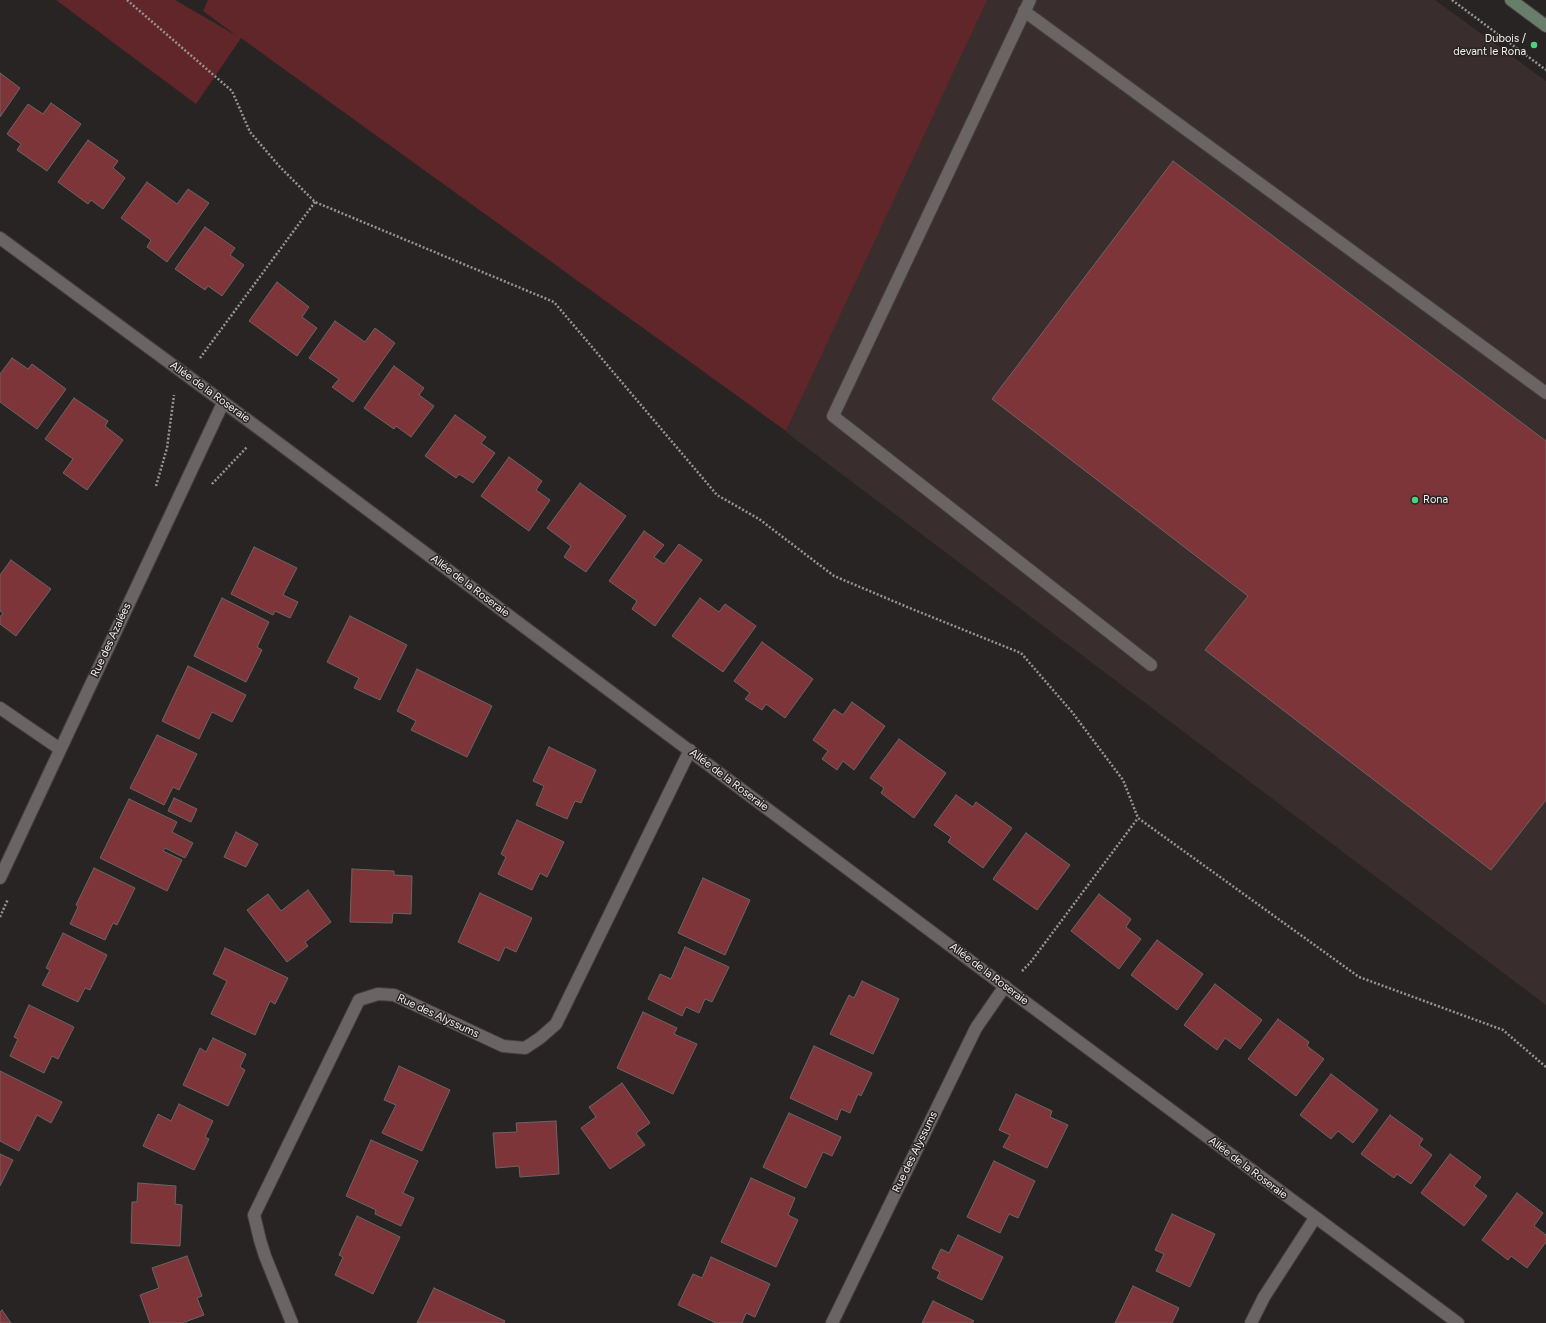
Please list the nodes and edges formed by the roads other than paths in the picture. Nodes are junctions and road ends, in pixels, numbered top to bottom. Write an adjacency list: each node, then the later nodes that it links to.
1 (1030, 0): 3 (street)
2 (1511, 0): 4 (street)
3 (1024, 11): 6 (street); 8 (street)
4 (1546, 26)
5 (0, 238): 7 (street, Allée de la Roseraie)
6 (1546, 393)
7 (223, 403): 10 (street, Rue des Azalées); 11 (street, Allée de la Roseraie)
8 (1151, 665)
9 (0, 708): 10 (street)
10 (60, 749): 12 (street, Rue des Azalées)
11 (690, 750): 13 (street, Allée de la Roseraie); 15 (street, Rue des Alyssums)
12 (0, 878)
13 (1005, 986): 14 (street, Allée de la Roseraie); 16 (street, Rue des Alyssums)
14 (1315, 1218): 17 (street); 18 (street, Allée de la Roseraie)
15 (292, 1323)
16 (832, 1323)
17 (1251, 1323)
18 (1458, 1323)

